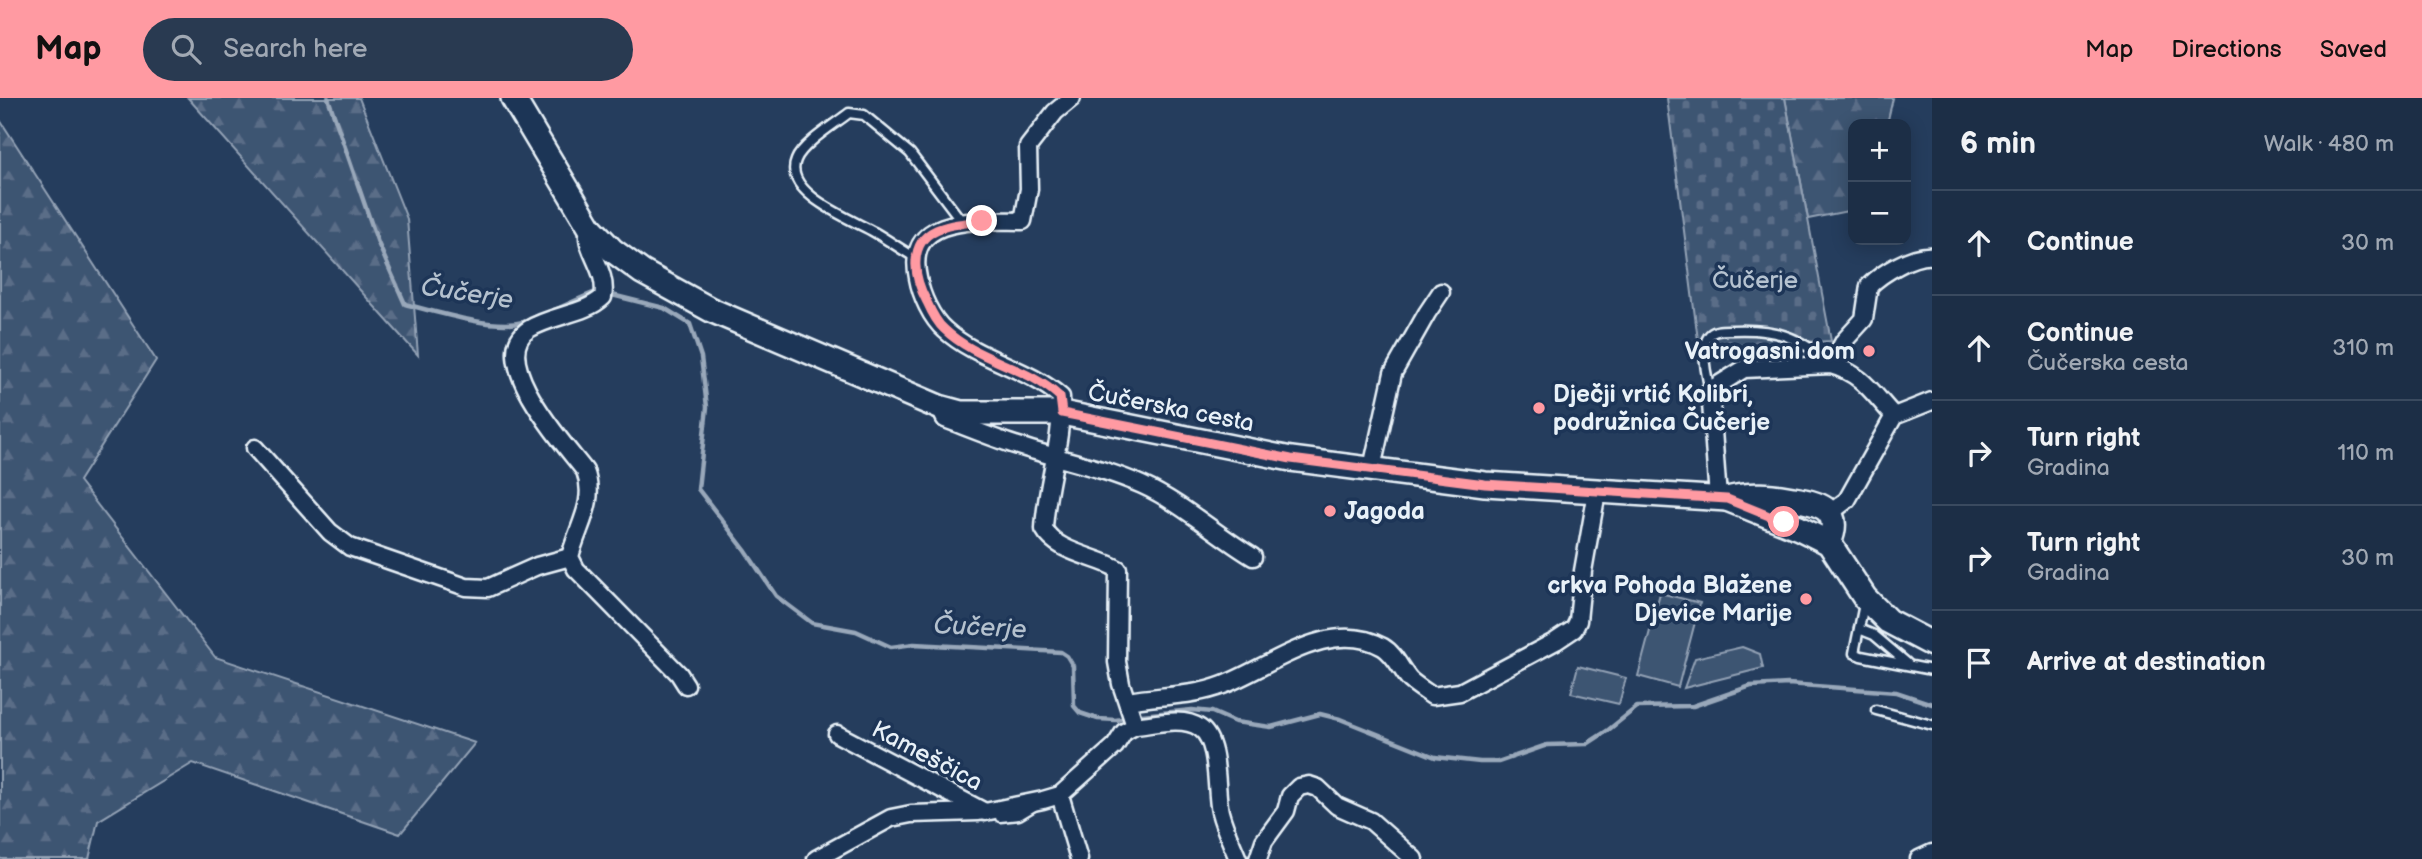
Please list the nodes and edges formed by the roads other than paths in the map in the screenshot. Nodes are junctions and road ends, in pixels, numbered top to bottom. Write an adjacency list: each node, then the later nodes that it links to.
1 (513, 98): 4 (street, Čučerska cesta)
2 (1072, 98): 3 (street)
3 (963, 223): 6 (street); 6 (lane)
4 (590, 227): 11 (street, Čučerska cesta); 21 (street)
5 (1932, 256): 8 (street)
6 (916, 258): 12 (street)
7 (1441, 292): 16 (street)
8 (1831, 365): 9 (street); 9 (lane); 13 (street)
9 (1710, 390): 18 (street)
10 (1932, 401): 13 (street)
11 (939, 407): 12 (street, Čučerska cesta); 15 (street)
12 (1062, 413): 15 (street); 16 (street, Čučerska cesta)
13 (1894, 416): 19 (street)
14 (255, 448): 21 (street)
15 (1054, 455): 22 (street); 30 (street)
16 (1372, 468): 17 (street, Čučerska cesta)
17 (1597, 492): 18 (street, Čučerska cesta); 30 (street)
18 (1723, 498): 19 (street); 20 (street)
19 (1830, 513): 20 (street)
20 (1829, 543): 23 (street)
21 (570, 557): 28 (street)
22 (1253, 558)
23 (1865, 598): 24 (lane); 25 (street)
24 (1859, 629): 26 (lane); 26 (lane)
25 (1932, 644)
26 (1911, 665): 27 (lane)
27 (1932, 670)
28 (686, 685)
29 (1876, 710): 31 (lane)
30 (1132, 715): 33 (street, Kameščica); 38 (street)
31 (1932, 725)
32 (838, 734): 34 (street, Kameščica)
33 (1060, 795): 34 (street, Kameščica); 37 (street)
34 (993, 814): 36 (street)
35 (1932, 853): 41 (street)
36 (816, 859)
37 (1079, 859)
38 (1238, 859)
39 (1258, 859): 40 (street)
40 (1414, 859)
41 (1919, 859)

